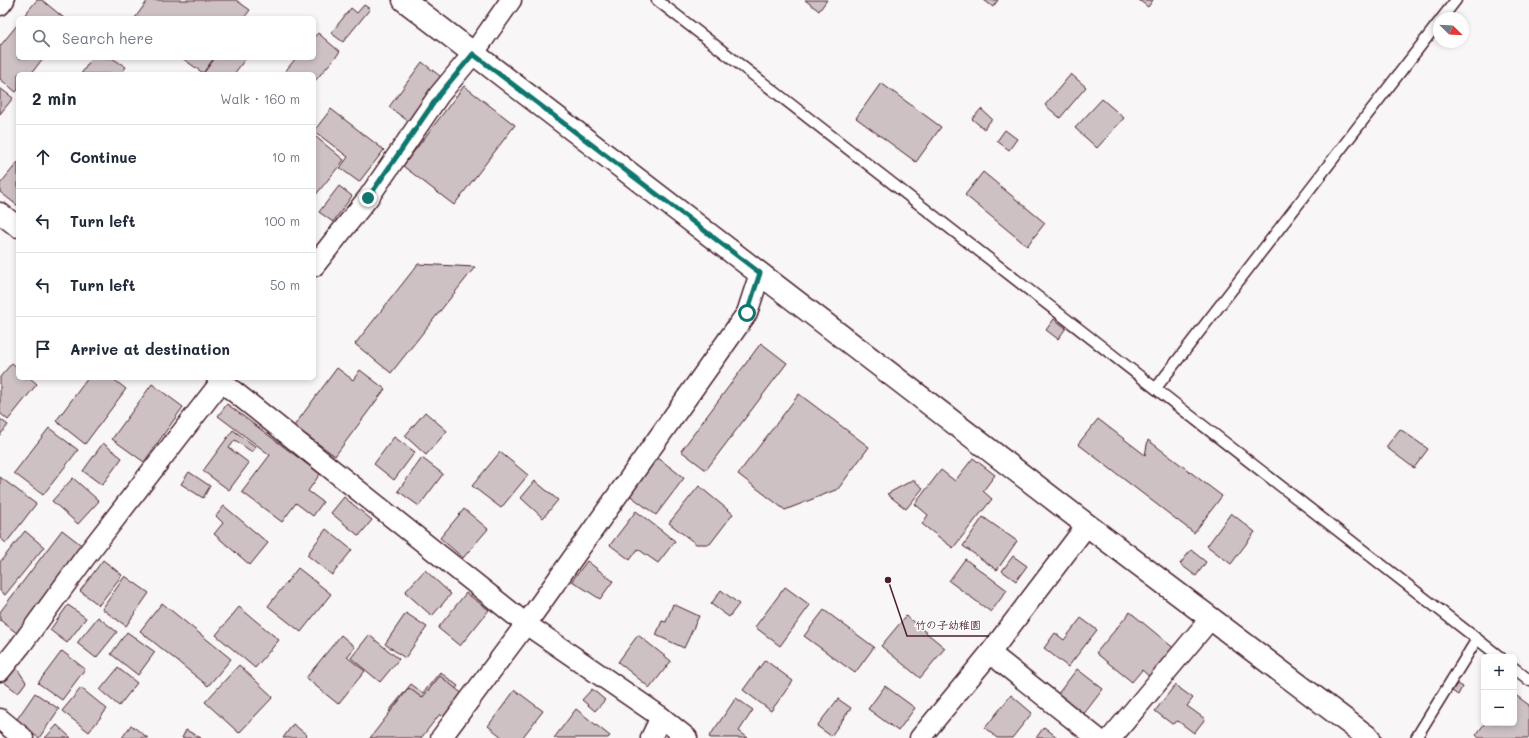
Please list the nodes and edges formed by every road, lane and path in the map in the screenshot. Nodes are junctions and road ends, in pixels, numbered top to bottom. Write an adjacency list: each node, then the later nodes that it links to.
1 (4, 0): 6 (street)
2 (404, 0): 9 (street)
3 (511, 0): 9 (street)
4 (657, 0): 16 (lane)
5 (1456, 0): 7 (lane)
6 (0, 5)
7 (1447, 12)
8 (1433, 30): 16 (lane)
9 (473, 54): 12 (street); 13 (street)
10 (0, 213): 11 (street)
11 (16, 225)
12 (316, 263)
13 (760, 273): 17 (street); 19 (street)
14 (220, 380): 24 (street)
15 (222, 380): 19 (street)
16 (1156, 388): 20 (lane)
17 (1087, 525): 18 (street); 21 (street)
18 (1211, 618): 34 (street); 35 (street)
19 (526, 624): 26 (street); 29 (street)
20 (1477, 639): 22 (lane); 36 (lane)
21 (990, 653): 32 (street); 33 (street)
22 (1496, 654)
23 (1517, 670): 25 (lane)
24 (0, 671)
25 (1529, 680)
26 (662, 717): 30 (street); 31 (street)
27 (0, 719): 28 (street)
28 (23, 738)
29 (441, 738)
30 (651, 738)
31 (688, 738)
32 (920, 738)
33 (1097, 738)
34 (1112, 738)
35 (1369, 738)
36 (1416, 738)

